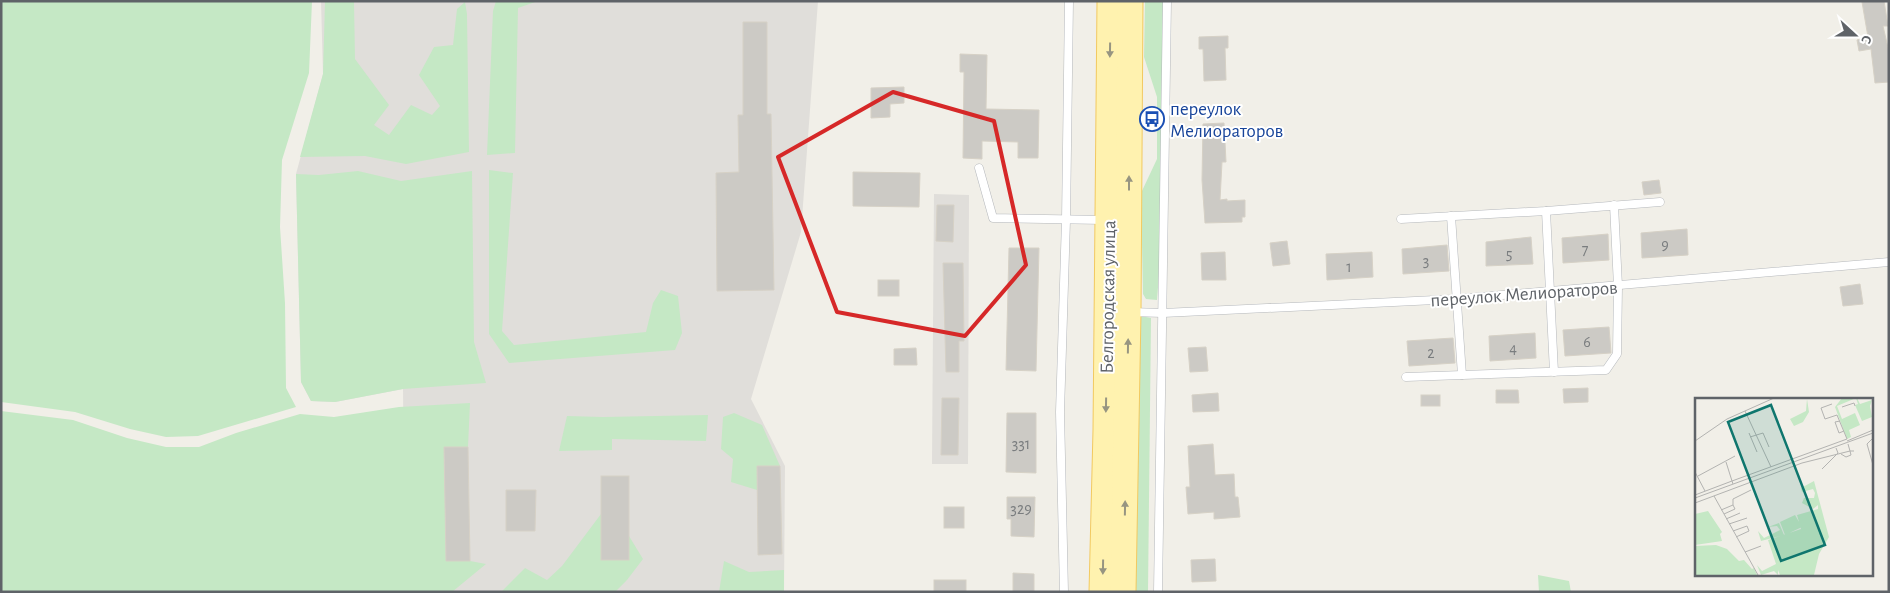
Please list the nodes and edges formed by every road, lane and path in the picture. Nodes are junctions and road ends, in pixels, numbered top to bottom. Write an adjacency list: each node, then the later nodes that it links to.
1 (1070, 1): 11 (lane)
2 (1110, 1): 12 (main road, Белгородская улица, one-way to 12)
3 (1130, 1): 17 (main road, Белгородская улица, one-way to 3)
4 (1167, 1): 18 (lane)
5 (979, 168): 11 (lane)
6 (1660, 202): 7 (lane)
7 (1614, 205): 8 (lane); 14 (lane)
8 (1546, 211): 9 (lane); 15 (lane)
9 (1451, 216): 10 (lane); 16 (lane)
10 (1401, 219)
11 (1066, 220): 12 (lane); 22 (lane)
12 (1108, 220): 23 (main road, Белгородская улица, one-way to 23)
13 (1889, 262): 14 (lane, переулок Мелиораторов)
14 (1618, 286): 15 (lane, переулок Мелиораторов); 19 (lane)
15 (1550, 292): 16 (lane, переулок Мелиораторов); 19 (lane)
16 (1456, 299): 18 (lane, переулок Мелиораторов); 20 (lane)
17 (1128, 312): 18 (lane, переулок Мелиораторов); 24 (main road, Белгородская улица, one-way to 17)
18 (1163, 313): 25 (lane)
19 (1554, 372): 20 (lane)
20 (1462, 375): 21 (lane)
21 (1406, 377)
22 (1064, 592)
23 (1102, 592)
24 (1123, 592)
25 (1158, 592)

